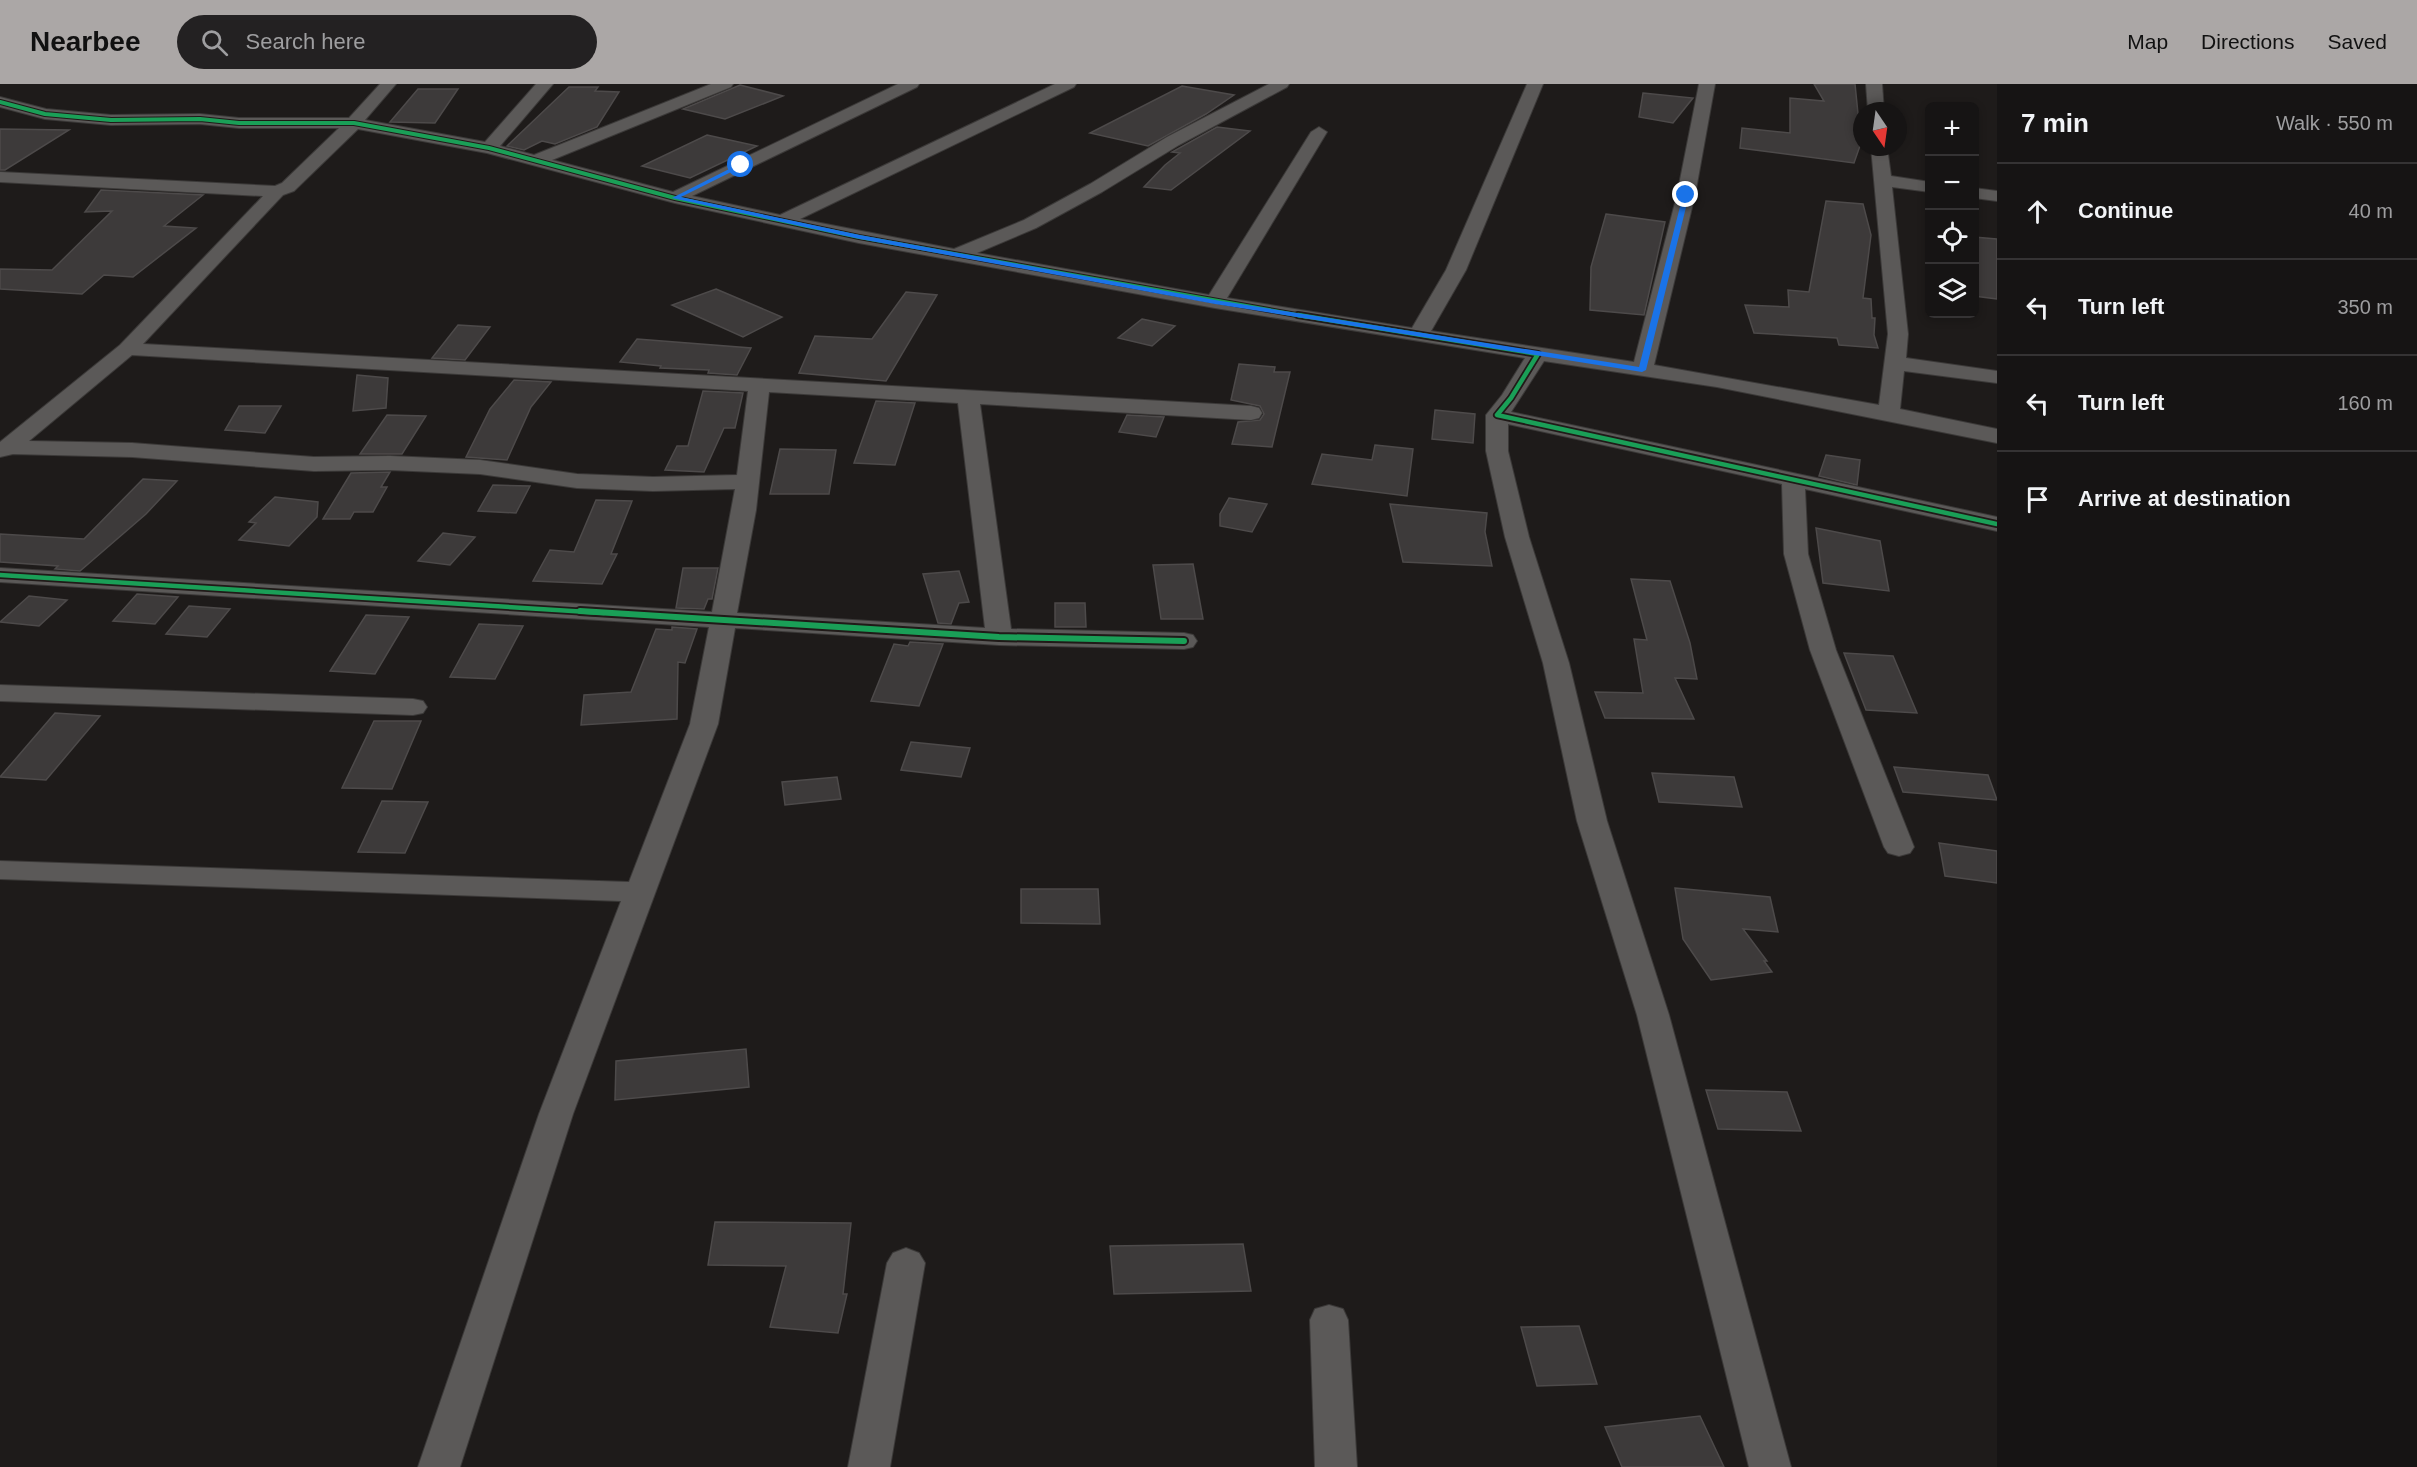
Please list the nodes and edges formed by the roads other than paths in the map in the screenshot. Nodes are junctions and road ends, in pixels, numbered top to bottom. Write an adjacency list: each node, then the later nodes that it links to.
1 (388, 84): 12 (street)
2 (545, 84): 14 (street)
3 (724, 84): 16 (street)
4 (911, 84): 23 (street)
5 (1068, 84): 24 (street)
6 (1281, 84): 25 (street)
7 (1535, 84): 27 (street)
8 (1707, 84): 31 (street)
9 (1874, 84): 11 (street)
10 (0, 102): 12 (street)
11 (1875, 102)
12 (354, 123): 14 (street); 20 (street)
13 (1319, 132): 26 (street)
14 (489, 148): 16 (street)
15 (1880, 156): 18 (street)
16 (534, 161): 23 (street)
17 (0, 177): 20 (street)
18 (1882, 180): 19 (street); 30 (street)
19 (1925, 186)
20 (277, 191): 28 (street)
21 (1979, 194): 22 (street)
22 (1997, 196)
23 (675, 198): 24 (street)
24 (783, 220): 25 (street)
25 (955, 255): 26 (street)
26 (1215, 302): 27 (street)
27 (1418, 335): 29 (street)
28 (127, 349): 33 (street); 39 (street)
29 (1538, 354): 31 (street); 37 (street)
30 (1895, 363): 32 (street); 36 (street)
31 (1642, 370): 36 (street)
32 (1997, 377)
33 (759, 385): 34 (street); 41 (street)
34 (968, 397): 35 (street); 45 (street)
35 (1251, 413)
36 (1888, 413): 38 (street)
37 (1497, 415): 40 (street); 57 (street)
38 (1997, 436)
39 (4, 451): 41 (street)
40 (1793, 480): 42 (street); 49 (street)
41 (747, 482): 44 (street)
42 (1997, 524)
43 (0, 575): 44 (street)
44 (723, 618): 45 (street); 51 (street)
45 (999, 637): 46 (street)
46 (1184, 641)
47 (0, 693): 48 (street)
48 (413, 707)
49 (1899, 847)
50 (0, 870): 51 (street)
51 (639, 892): 54 (street)
52 (906, 1263): 55 (street)
53 (1329, 1320): 56 (street)
54 (439, 1467)
55 (869, 1467)
56 (1336, 1467)
57 (1770, 1467)

